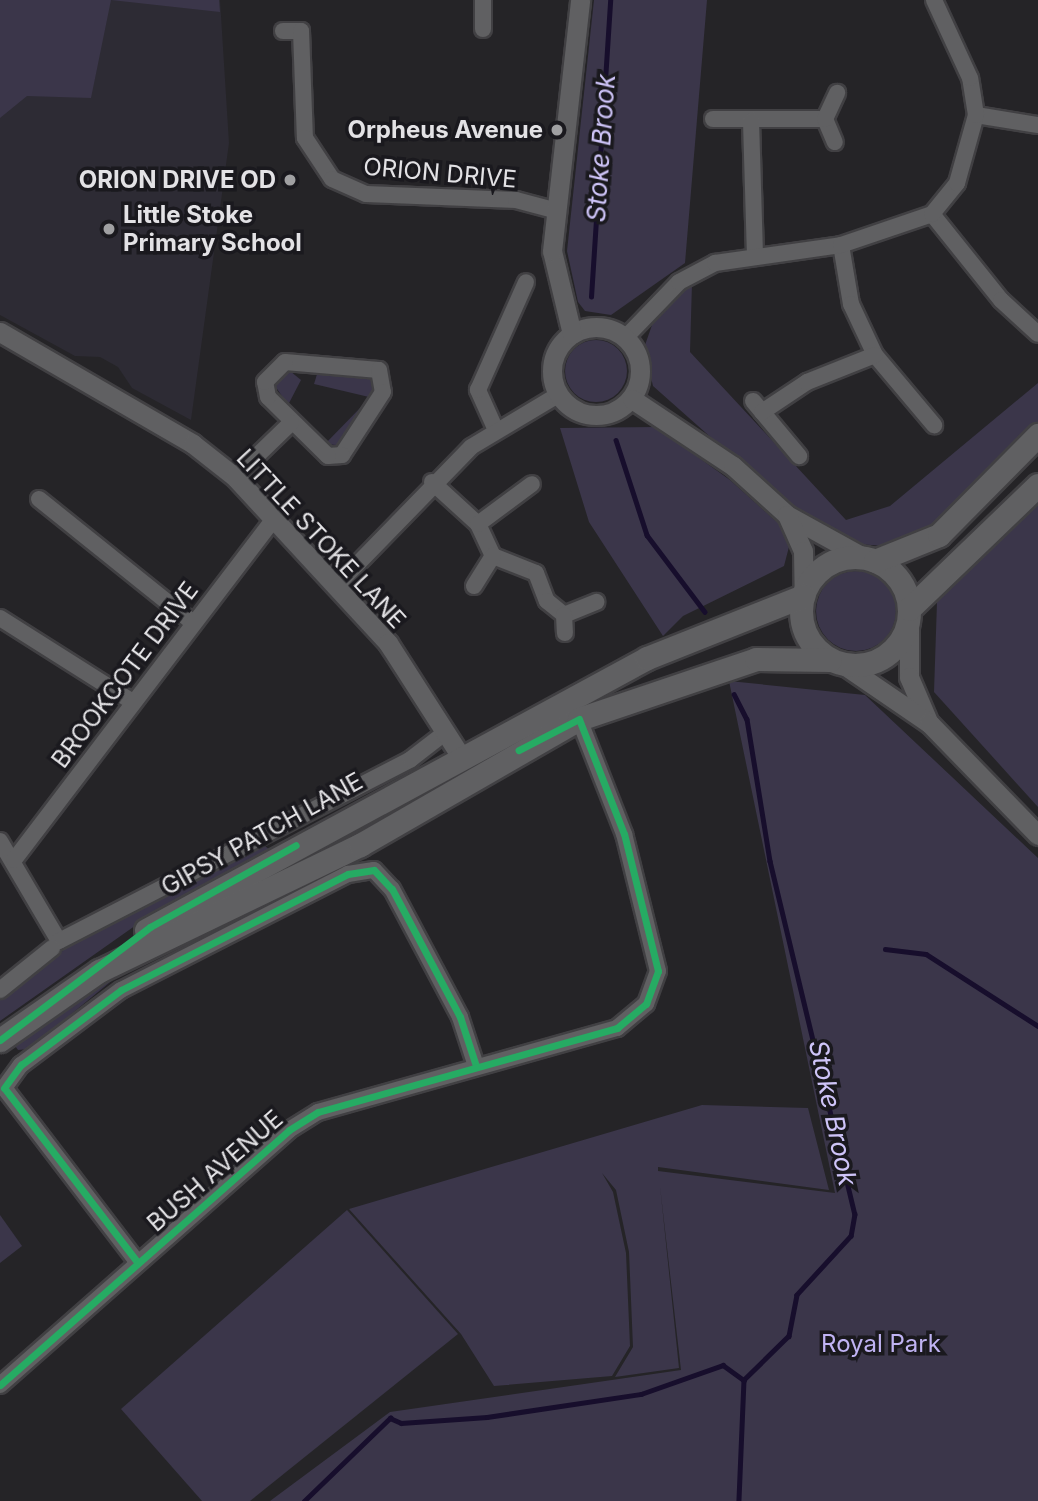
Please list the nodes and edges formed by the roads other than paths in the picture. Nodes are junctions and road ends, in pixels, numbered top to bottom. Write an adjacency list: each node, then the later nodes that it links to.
1 (483, 0): 4 (street)
2 (580, 0): 13 (street)
3 (934, 0): 7 (street)
4 (483, 29)
5 (283, 31): 13 (street, ORION DRIVE)
6 (837, 93): 9 (street)
7 (976, 116): 11 (street); 14 (street)
8 (713, 119): 10 (street)
9 (825, 119): 10 (street); 12 (street)
10 (751, 121): 16 (street)
11 (1038, 125)
12 (835, 142)
13 (554, 210): 19 (street)
14 (932, 214): 15 (street); 20 (street)
15 (841, 246): 16 (street); 22 (street)
16 (755, 252): 21 (street)
17 (526, 282): 27 (street)
18 (0, 332): 30 (street, LITTLE STOKE LANE)
19 (572, 334): 21 (street); 23 (street)
20 (1038, 334)
21 (625, 338): 24 (street)
22 (875, 355): 26 (street); 29 (street)
23 (558, 395): 24 (street); 27 (street)
24 (632, 399): 35 (street)
25 (291, 423): 25 (street); 30 (street)
26 (934, 425)
27 (495, 428): 31 (street)
28 (1038, 435): 39 (main road)
29 (799, 456)
30 (235, 477): 36 (street, LITTLE STOKE LANE)
31 (432, 482): 37 (street); 40 (street)
32 (532, 484): 37 (street)
33 (1038, 485): 44 (main road)
34 (39, 499): 47 (street)
35 (787, 515): 39 (street); 42 (street)
36 (275, 517): 40 (street, LITTLE STOKE LANE); 47 (street, BROOKCOTE DRIVE)
37 (478, 524): 38 (street)
38 (493, 556): 41 (street); 45 (street)
39 (870, 560): 42 (main road); 44 (main road)
40 (337, 586): 53 (street, LITTLE STOKE LANE)
41 (474, 586)
42 (804, 593): 49 (main road); 51 (main road, GIPSY PATCH LANE)
43 (597, 602): 45 (street)
44 (909, 614): 49 (main road); 52 (street)
45 (564, 615): 48 (street)
46 (0, 618): 50 (street)
47 (192, 622): 50 (street, BROOKCOTE DRIVE)
48 (565, 633)
49 (836, 662): 51 (main road, GIPSY PATCH LANE); 52 (street)
50 (133, 702): 58 (street, BROOKCOTE DRIVE)
51 (575, 708): 54 (main road, GIPSY PATCH LANE); 55 (main road, GIPSY PATCH LANE); 64 (street, BUSH AVENUE)
52 (929, 723): 56 (street)
53 (446, 732): 55 (street, LITTLE STOKE LANE); 59 (street)
54 (519, 750): 55 (main road, GIPSY PATCH LANE); 60 (main road, GIPSY PATCH LANE)
55 (460, 755): 60 (main road, GIPSY PATCH LANE)
56 (1038, 835)
57 (0, 841): 58 (street)
58 (14, 860): 59 (street)
59 (56, 945): 61 (street)
60 (99, 971): 62 (main road, GIPSY PATCH LANE)
61 (0, 990)
62 (1, 1039): 63 (street)
63 (21, 1065): 64 (street); 65 (street)
64 (476, 1066): 65 (street, BUSH AVENUE)
65 (138, 1263): 66 (street, BUSH AVENUE)
66 (0, 1385)

